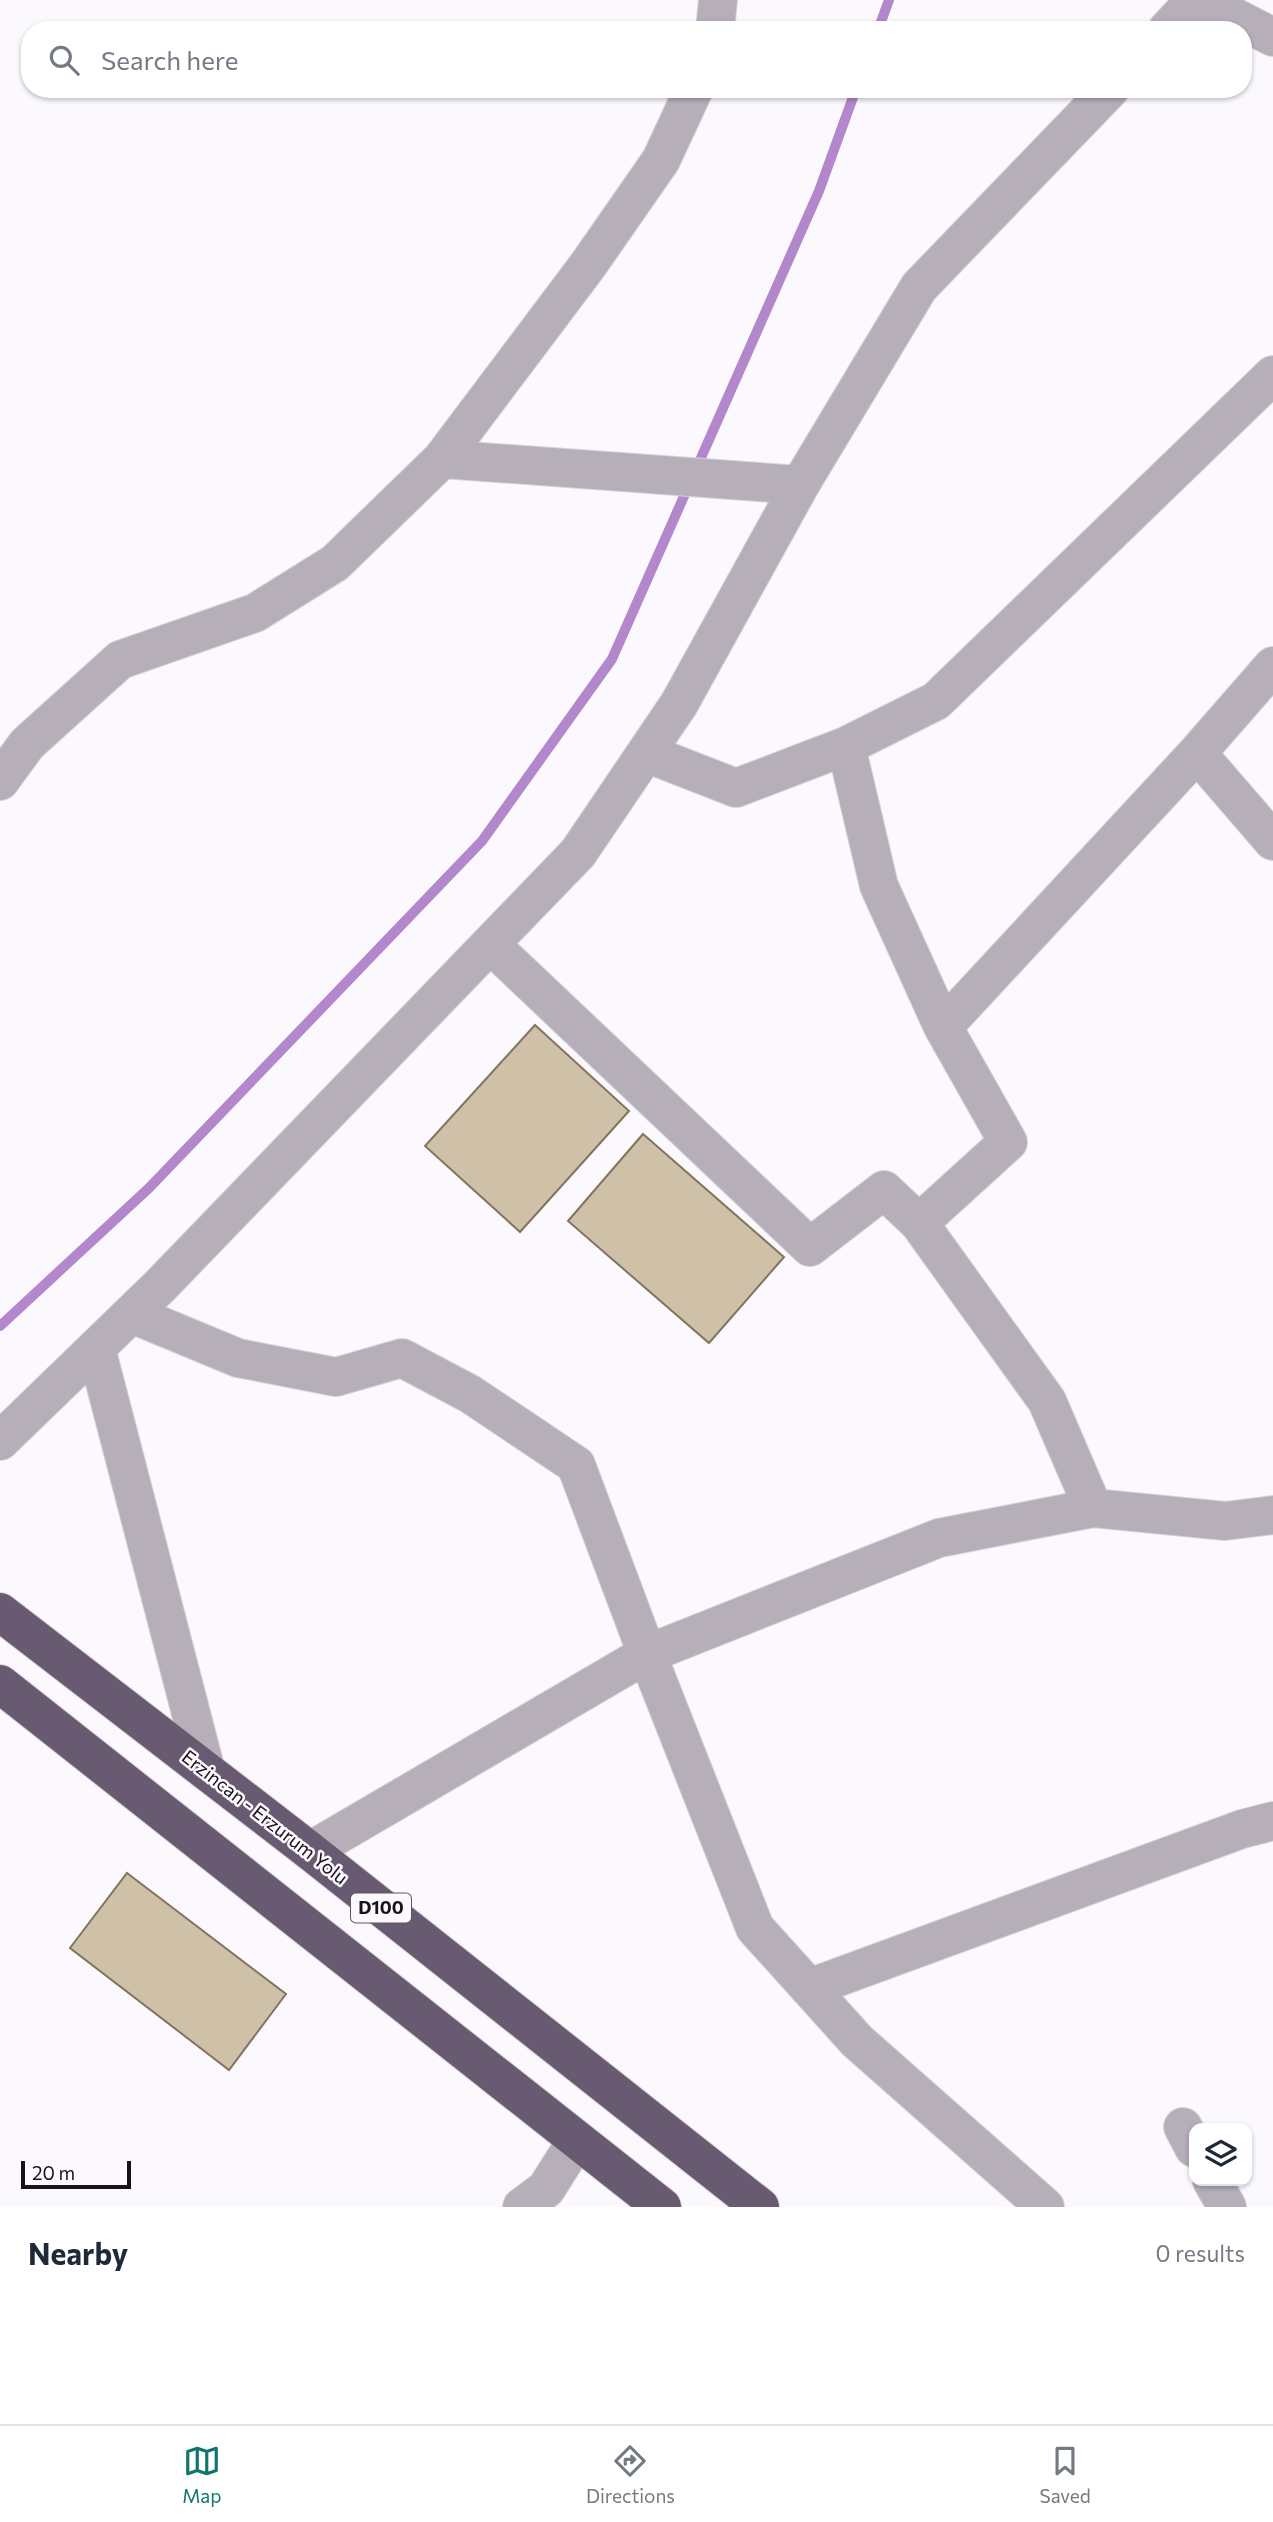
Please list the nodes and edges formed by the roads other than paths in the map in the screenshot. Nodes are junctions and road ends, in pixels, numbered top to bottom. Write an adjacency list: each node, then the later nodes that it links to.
1 (718, 0): 4 (street)
2 (1195, 0): 5 (street)
3 (1201, 0): 6 (street)
4 (716, 21)
5 (1175, 21)
6 (1242, 21)
7 (1252, 26): 8 (street)
8 (1273, 37)
9 (690, 98): 12 (street)
10 (1101, 98): 13 (street)
11 (1273, 375): 15 (street)
12 (442, 459): 13 (street); 18 (street)
13 (800, 485): 16 (street)
14 (1273, 666): 17 (street)
15 (846, 746): 16 (street); 21 (street)
16 (646, 753): 20 (street)
17 (1197, 753): 19 (street); 21 (street)
18 (0, 781)
19 (1273, 841)
20 (490, 944): 22 (street); 23 (street)
21 (943, 1027): 22 (street)
22 (919, 1223): 26 (street)
23 (131, 1314): 24 (street); 29 (street)
24 (96, 1348): 25 (street); 31 (street)
25 (0, 1441)
26 (1093, 1508): 27 (street); 29 (street)
27 (1273, 1515)
28 (0, 1612): 31 (highway, Erzincan - Erzurum Yolu / D100)
29 (647, 1654): 33 (street); 34 (street)
30 (0, 1684): 35 (highway)
31 (206, 1771): 33 (highway, Erzincan - Erzurum Yolu / D100)
32 (1273, 1821): 34 (street)
33 (310, 1851): 39 (highway, Erzincan - Erzurum Yolu / D100)
34 (809, 1988): 40 (street)
35 (577, 2140): 37 (street); 38 (highway)
36 (1215, 2186): 41 (street)
37 (522, 2207)
38 (662, 2207)
39 (760, 2207)
40 (1045, 2207)
41 (1227, 2207)

